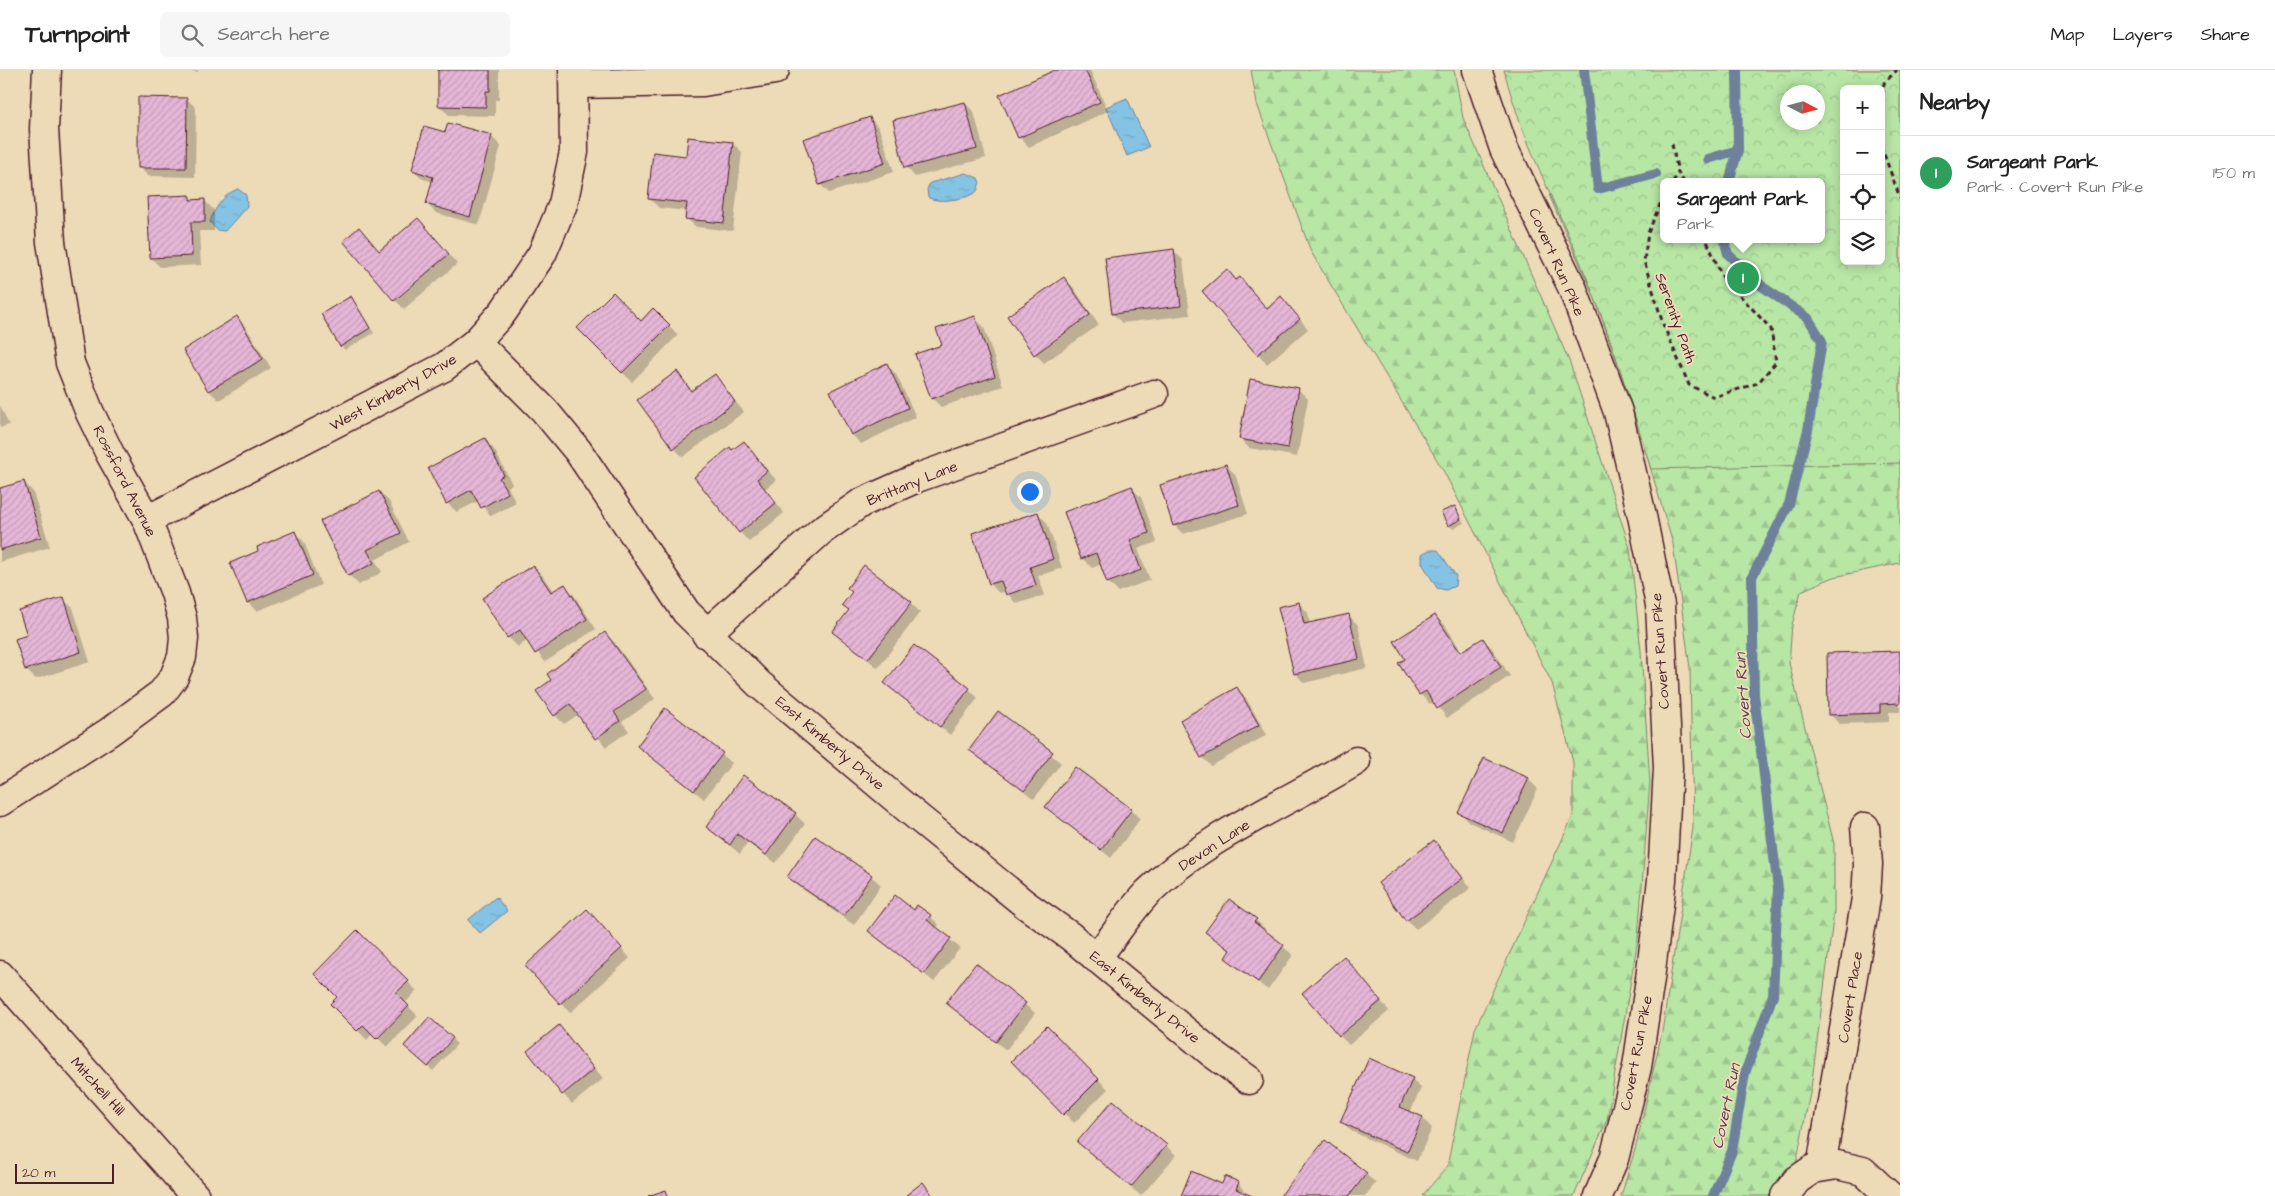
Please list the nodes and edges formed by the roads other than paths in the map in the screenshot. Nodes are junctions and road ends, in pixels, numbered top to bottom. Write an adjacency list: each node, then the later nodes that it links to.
1 (47, 70): 7 (street, Rossford Avenue)
2 (775, 70): 4 (street)
3 (1476, 70): 17 (street, Covert Run Pike)
4 (574, 77): 5 (street, West Kimberly Drive)
5 (476, 342): 7 (street, West Kimberly Drive); 8 (street, East Kimberly Drive)
6 (1154, 394): 8 (street, Brittany Lane)
7 (147, 520): 10 (street, Rossford Avenue)
8 (706, 634): 12 (street, East Kimberly Drive)
9 (1356, 761): 12 (street, Devon Lane)
10 (0, 802)
11 (1865, 827): 15 (street, Covert Place)
12 (1096, 958): 14 (street, East Kimberly Drive)
13 (0, 975): 16 (street, Mitchell Hill)
14 (1249, 1080)
15 (1821, 1167): 18 (street); 19 (street)
16 (195, 1196)
17 (1598, 1196)
18 (1785, 1196)
19 (1890, 1196)

